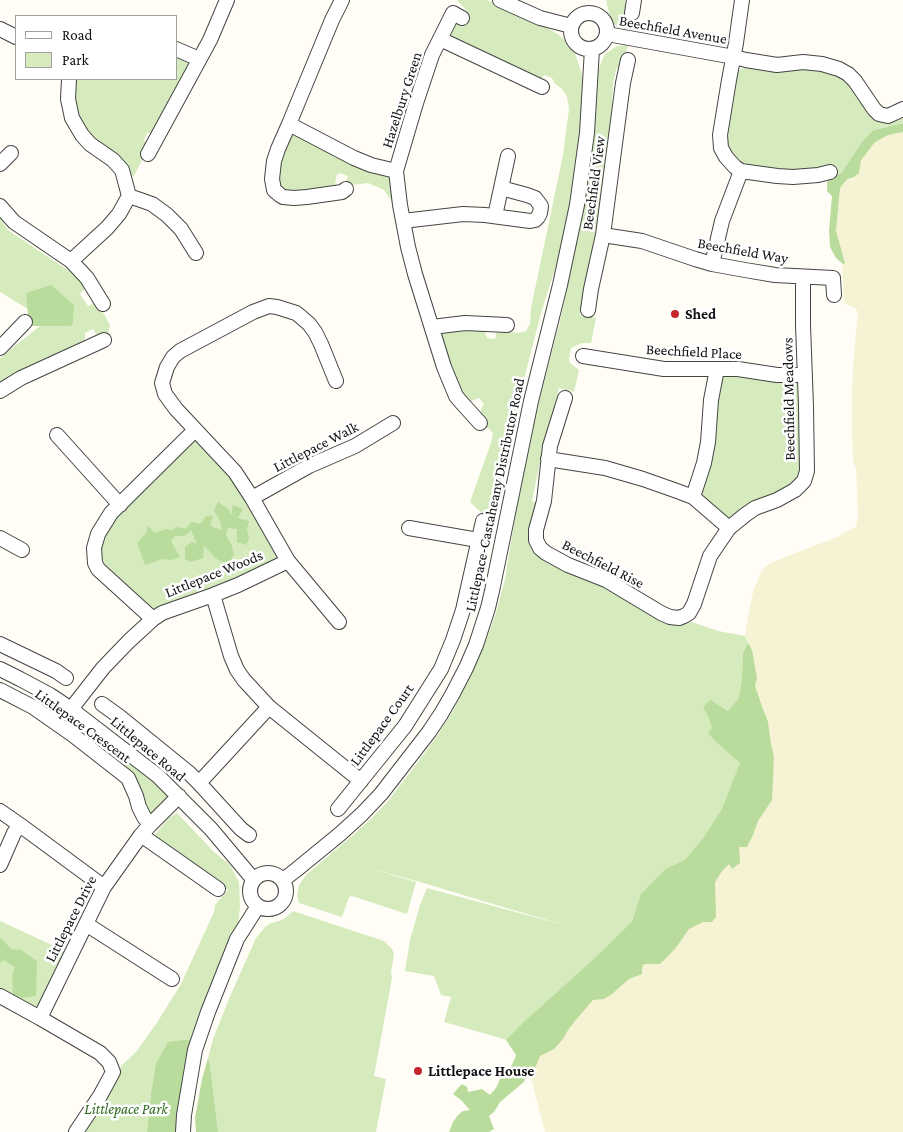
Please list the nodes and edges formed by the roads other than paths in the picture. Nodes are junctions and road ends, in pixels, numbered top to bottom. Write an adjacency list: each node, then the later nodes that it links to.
1 (227, 0): 15 (street)
2 (342, 0): 20 (street)
3 (500, 0): 7 (street)
4 (742, 0): 14 (street)
5 (594, 6): 7 (street); 9 (street)
6 (462, 18): 11 (street, Hazelbury Green)
7 (571, 26): 12 (street)
8 (0, 29): 10 (street)
9 (607, 34): 12 (street); 14 (street, Beechfield Avenue)
10 (15, 37)
11 (440, 39): 18 (street, Hazelbury Green); 25 (street, Hazelbury Green)
12 (592, 49): 89 (street, Littlepace-Castaheany Distributor Road)
13 (178, 50): 15 (street)
14 (734, 57): 19 (street, Beechfield Avenue); 26 (street)
15 (200, 59): 22 (street)
16 (628, 60): 34 (street, Beechfield View)
17 (69, 80): 30 (street)
18 (542, 87)
19 (903, 109)
20 (289, 124): 25 (street, Hazelbury Green); 29 (street)
21 (11, 154): 24 (street)
22 (148, 154)
23 (508, 156): 28 (street)
24 (0, 164)
25 (396, 171): 33 (street, Hazelbury Green)
26 (741, 171): 27 (street); 37 (street)
27 (823, 177)
28 (501, 188): 32 (street); 32 (street)
29 (346, 189)
30 (129, 196): 35 (street); 36 (street)
31 (0, 206): 36 (street)
32 (495, 216): 33 (street)
33 (403, 221): 44 (street, Hazelbury Green)
34 (603, 235): 37 (street, Beechfield Way); 41 (street, Beechfield View)
35 (196, 253)
36 (71, 261): 40 (street)
37 (712, 264): 38 (street, Beechfield Way)
38 (803, 277): 39 (street, Beechfield Way); 49 (street, Beechfield Meadows)
39 (834, 296)
40 (104, 304)
41 (588, 310)
42 (25, 322): 46 (street)
43 (507, 325): 44 (street)
44 (432, 327): 54 (street, Hazelbury Green)
45 (104, 340): 51 (street)
46 (0, 348)
47 (582, 356): 48 (street, Beechfield Place)
48 (717, 369): 49 (street, Beechfield Place); 58 (street)
49 (805, 375): 63 (street, Beechfield Meadows)
50 (336, 381): 55 (street, Littlepace Woods)
51 (0, 392)
52 (564, 398): 57 (street, Beechfield Rise)
53 (393, 422): 59 (street, Littlepace Walk)
54 (480, 423)
55 (195, 430): 59 (street, Littlepace Woods); 60 (street)
56 (56, 435): 60 (street)
57 (548, 460): 58 (street); 69 (street, Beechfield Rise)
58 (693, 497): 63 (street)
59 (252, 498): 67 (street, Littlepace Woods)
60 (120, 505): 70 (street)
61 (483, 522): 65 (street, Littlepace Court)
62 (409, 528): 65 (street)
63 (729, 528): 69 (street, Beechfield Meadows)
64 (0, 538): 66 (street)
65 (478, 540): 79 (street, Littlepace Court)
66 (22, 550)
67 (288, 561): 68 (street, Littlepace Woods); 71 (street, Littlepace Woods)
68 (213, 596): 70 (street, Littlepace Woods); 77 (street)
69 (684, 616)
70 (153, 618): 78 (street, Littlepace Woods)
71 (339, 622)
72 (0, 644): 74 (street)
73 (0, 669): 78 (street, Littlepace Road)
74 (61, 671)
75 (0, 690): 85 (street, Littlepace Crescent)
76 (110, 707): 80 (street)
77 (269, 707): 79 (street); 80 (street)
78 (71, 709): 81 (street, Littlepace Road)
79 (361, 781): 82 (street, Littlepace Court)
80 (199, 783): 86 (street)
81 (179, 796): 85 (street, Littlepace Drive); 88 (street, Littlepace Road)
82 (338, 809)
83 (0, 811): 84 (street)
84 (20, 825): 87 (street); 90 (street)
85 (145, 830): 90 (street, Littlepace Drive); 91 (street, Littlepace Crescent)
86 (249, 835)
87 (0, 865)
88 (253, 880): 89 (street); 92 (street)
89 (283, 880): 92 (street)
90 (104, 887): 93 (street, Littlepace Drive)
91 (218, 889)
92 (258, 906): 98 (street)
93 (86, 924): 94 (street); 96 (street, Littlepace Drive)
94 (172, 979)
95 (0, 996): 96 (street)
96 (40, 1018): 97 (street)
97 (76, 1132)
98 (183, 1132)

